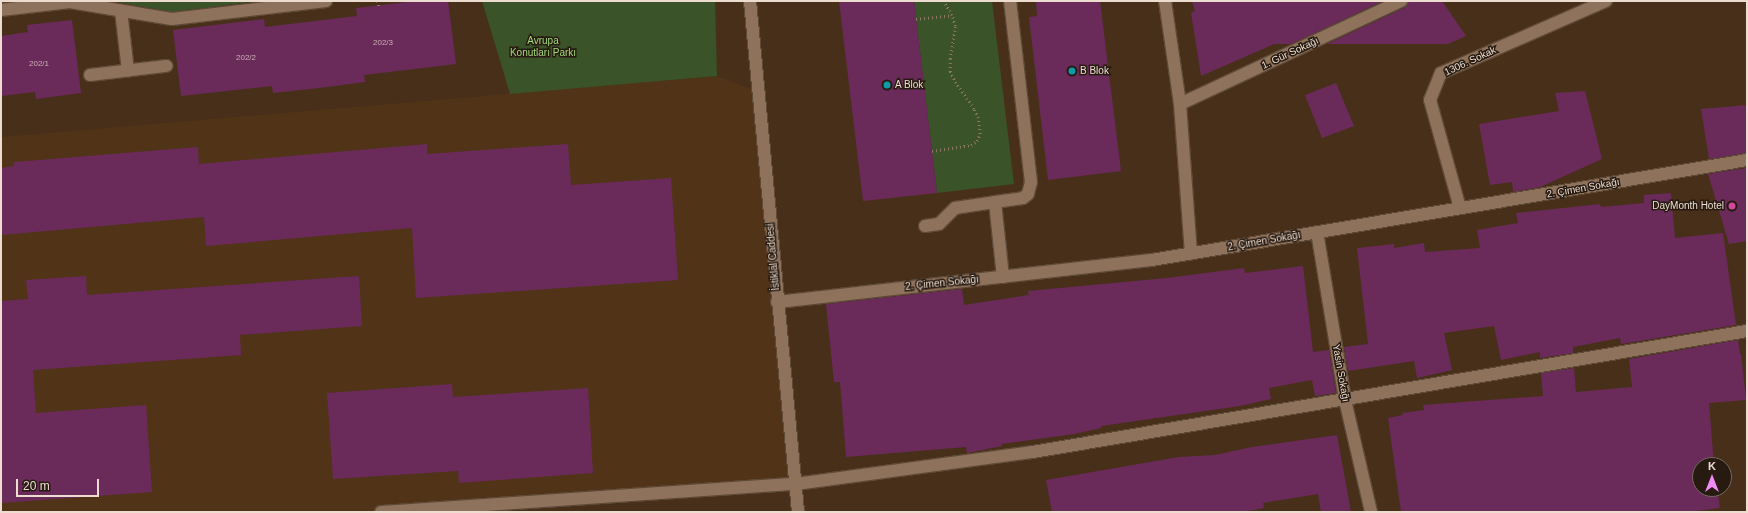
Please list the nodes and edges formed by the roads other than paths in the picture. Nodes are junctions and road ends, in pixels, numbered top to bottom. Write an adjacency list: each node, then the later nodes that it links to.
1 (326, 1): 8 (street)
2 (750, 1): 20 (street, İstiklal Caddesi)
3 (1010, 1): 14 (street)
4 (1166, 1): 12 (street)
5 (1401, 1): 12 (street, 1. Gür Sokağı)
6 (1606, 1): 15 (street, 1306. Sokak)
7 (1, 10): 8 (street)
8 (121, 11): 10 (street)
9 (166, 66): 10 (street)
10 (128, 71): 11 (street)
11 (90, 75)
12 (1180, 104): 18 (street)
13 (1747, 160): 15 (street, 2. Çimen Sokağı)
14 (995, 202): 16 (street); 19 (street)
15 (1460, 208): 17 (street, 2. Çimen Sokağı)
16 (925, 226)
17 (1317, 232): 18 (street, 2. Çimen Sokağı); 22 (street, Yasin Sokağı)
18 (1191, 254): 19 (street, 2. Çimen Sokağı)
19 (1003, 277): 20 (street, 2. Çimen Sokağı)
20 (777, 302): 23 (street, İstiklal Caddesi)
21 (1747, 331): 22 (street)
22 (1345, 400): 23 (street); 26 (street, Yasin Sokağı)
23 (796, 484): 24 (street); 25 (street, İstiklal Caddesi)
24 (381, 512)
25 (798, 512)
26 (1371, 512)

